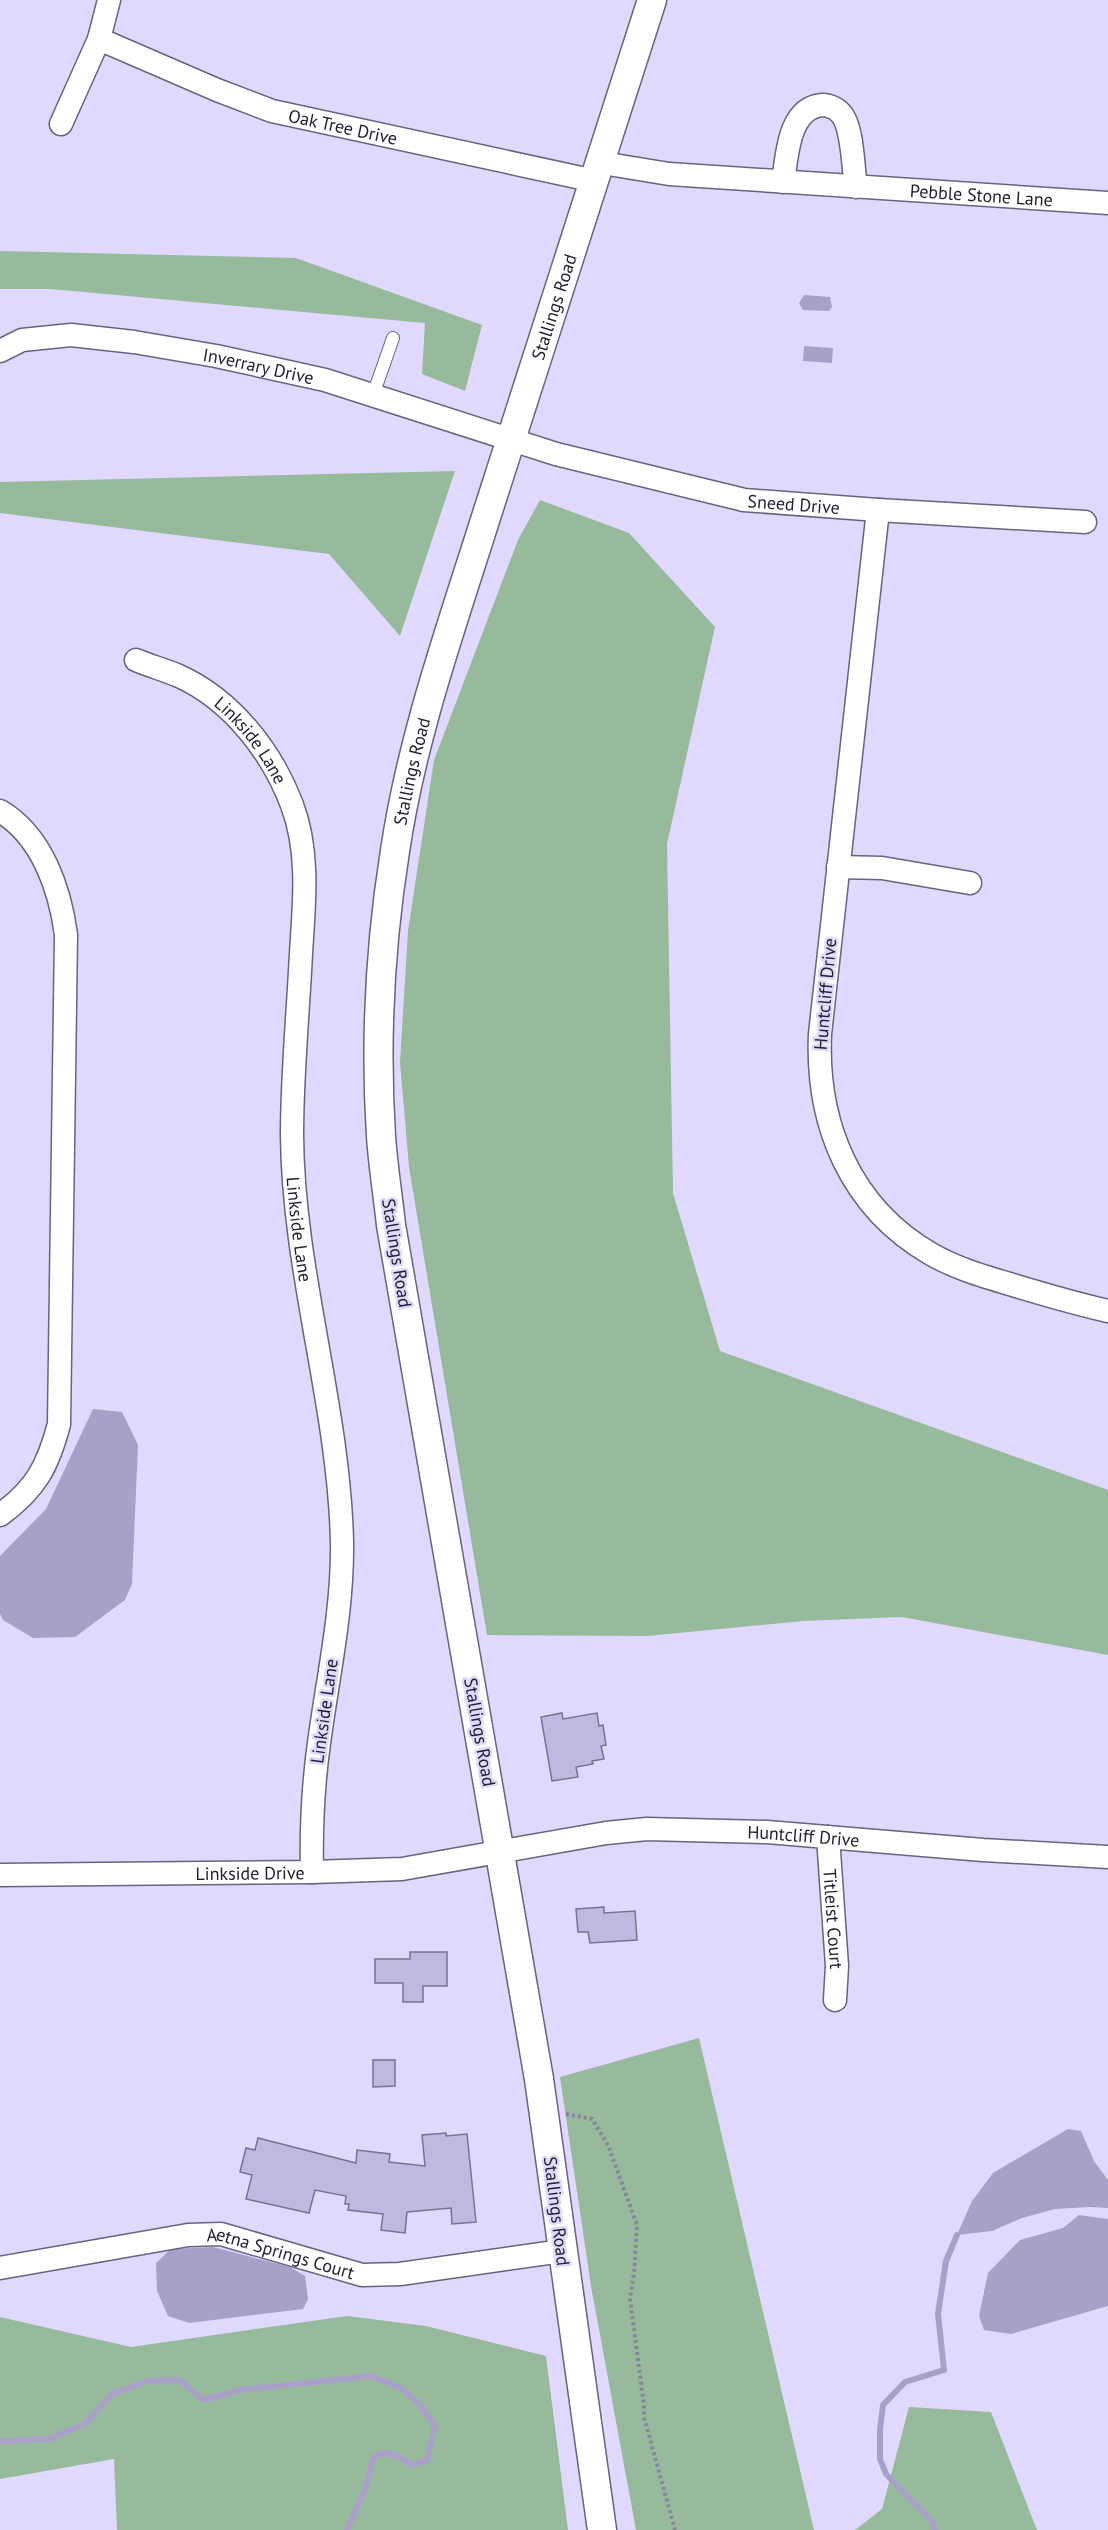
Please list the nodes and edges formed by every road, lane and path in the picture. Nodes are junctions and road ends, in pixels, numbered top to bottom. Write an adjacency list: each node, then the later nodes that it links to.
1 (109, 0): 3 (street)
2 (652, 0): 5 (street, Stallings Road)
3 (99, 39): 4 (street); 5 (street, Oak Tree Drive)
4 (60, 124)
5 (598, 172): 6 (street, Pebble Stone Lane); 12 (street, Stallings Road)
6 (783, 182): 7 (street, Pebble Stone Lane); 7 (street)
7 (856, 187): 8 (street, Pebble Stone Lane)
8 (1108, 202)
9 (393, 338): 11 (lane)
10 (0, 351): 11 (street, Inverrary Drive)
11 (373, 395): 12 (street, Inverrary Drive)
12 (510, 439): 13 (street, Sneed Drive); 22 (street, Stallings Road)
13 (879, 510): 14 (street, Sneed Drive); 17 (street, Huntcliff Drive)
14 (1085, 522)
15 (136, 660): 24 (street, Linkside Lane)
16 (0, 811): 20 (street)
17 (838, 867): 18 (street); 19 (street, Huntcliff Drive)
18 (970, 883)
19 (1108, 1311)
20 (0, 1515)
21 (828, 1837): 22 (street, Huntcliff Drive); 23 (street, Huntcliff Drive); 26 (street, Titleist Court)
22 (501, 1852): 24 (street, Linkside Drive); 27 (street, Stallings Road)
23 (1108, 1857)
24 (312, 1872): 25 (street, Linkside Drive)
25 (0, 1875)
26 (835, 2000)
27 (545, 2114): 28 (street, Stallings Road); 31 (path)
28 (562, 2251): 29 (street, Aetna Springs Court); 30 (street, Stallings Road)
29 (0, 2268)
30 (602, 2530)
31 (675, 2530)

